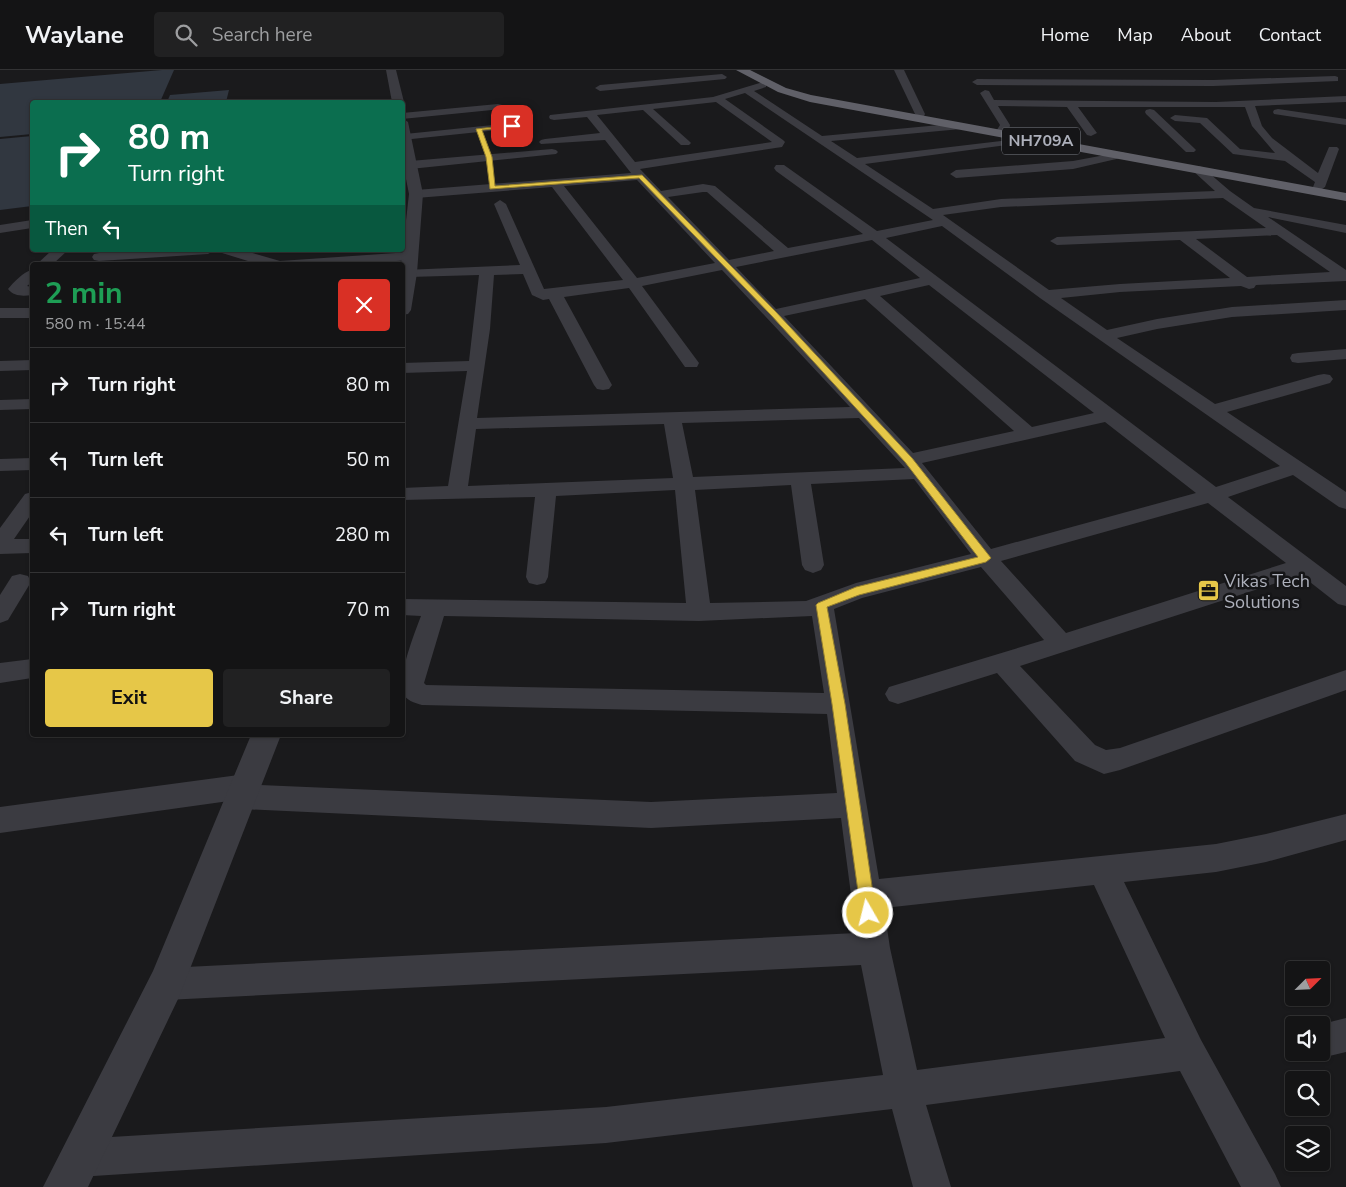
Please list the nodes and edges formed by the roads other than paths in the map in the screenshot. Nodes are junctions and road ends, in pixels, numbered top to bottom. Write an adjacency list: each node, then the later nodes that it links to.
1 (391, 70): 20 (street)
2 (711, 70): 10 (street)
3 (741, 70): 16 (highway, NH709A)
4 (753, 70): 31 (highway, NH709A)
5 (899, 70): 31 (street)
6 (971, 70): 13 (street)
7 (1041, 70): 14 (street)
8 (1247, 70): 12 (street)
9 (1314, 70): 11 (street)
10 (722, 77): 16 (street); 17 (street)
11 (1335, 79): 12 (street); 15 (street)
12 (1268, 81): 14 (street)
13 (977, 82): 14 (street); 22 (street)
14 (1048, 82)
15 (1346, 83)
16 (757, 87): 18 (street); 37 (highway, NH709A); 44 (street)
17 (600, 88)
18 (718, 99): 27 (street); 57 (street)
19 (1346, 99): 21 (street)
20 (398, 100)
21 (1319, 100): 25 (street); 29 (street)
22 (993, 103): 23 (street); 40 (street)
23 (1070, 103): 24 (street); 41 (street)
24 (1142, 104): 25 (street); 34 (street)
25 (1250, 106): 35 (street); 52 (street)
26 (498, 107): 28 (street)
27 (646, 108): 30 (street); 46 (street)
28 (472, 110): 32 (street); 39 (street)
29 (1346, 112)
30 (590, 114): 33 (street); 43 (street)
31 (920, 114): 40 (highway, NH709A)
32 (405, 116)
33 (554, 117)
34 (1157, 118): 49 (street); 52 (street)
35 (1346, 122)
36 (512, 126): 39 (street)
37 (961, 126): 40 (highway, NH709A); 44 (street)
38 (405, 129): 39 (street)
39 (478, 129): 51 (street)
40 (1003, 131): 45 (highway, NH709A); 60 (highway, NH709A)
41 (1091, 133)
42 (405, 135): 54 (street)
43 (607, 136): 47 (street); 57 (street)
44 (822, 139): 53 (street)
45 (1030, 139): 50 (highway, NH709A); 53 (street)
46 (684, 143)
47 (548, 147): 51 (street)
48 (1333, 149): 60 (street)
49 (1190, 150)
50 (1121, 155): 56 (highway, NH709A); 58 (street)
51 (489, 157): 54 (street); 61 (street)
52 (1289, 158): 60 (street)
53 (855, 162): 69 (street)
54 (410, 165): 65 (street)
55 (780, 168): 75 (street)
56 (1198, 170): 63 (street); 66 (highway, NH709A)
57 (636, 171): 59 (street); 64 (street)
58 (956, 174)
59 (556, 184): 61 (street); 99 (street)
60 (1320, 184): 62 (highway, NH709A)
61 (492, 188): 65 (street)
62 (1346, 192)
63 (1226, 194): 68 (street); 69 (street)
64 (659, 195): 83 (street); 91 (street)
65 (411, 196): 84 (street)
66 (1346, 197)
67 (500, 204): 92 (street)
68 (1249, 210): 73 (street); 74 (street)
69 (931, 213): 70 (street)
70 (944, 222): 75 (street); 104 (street)
71 (27, 225): 72 (street); 77 (street)
72 (0, 228)
73 (1346, 229)
74 (1279, 231): 76 (street); 95 (street)
75 (875, 236): 83 (street); 97 (street)
76 (1184, 236): 78 (street); 98 (street)
77 (0, 240)
78 (1057, 241)
79 (59, 252): 88 (street)
80 (162, 252): 82 (street)
81 (232, 252): 89 (street)
82 (139, 253): 85 (street)
83 (786, 253): 91 (street)
84 (410, 256): 87 (street); 94 (street)
85 (99, 257)
86 (305, 257): 87 (street); 90 (street)
87 (342, 259)
88 (47, 262)
89 (259, 262)
90 (289, 262)
91 (727, 265): 99 (street); 109 (street)
92 (529, 269): 93 (street); 103 (street)
93 (487, 271): 94 (street); 116 (street)
94 (409, 273): 101 (street)
95 (1342, 273): 98 (street)
96 (30, 276): 100 (street)
97 (932, 280): 102 (street); 124 (street)
98 (1244, 281): 104 (street); 106 (street)
99 (633, 283): 103 (street); 113 (street)
100 (30, 291)
101 (405, 294)
102 (870, 294): 109 (street); 127 (street)
103 (555, 295): 119 (street)
104 (1045, 295): 110 (street)
105 (1346, 306): 106 (street)
106 (1280, 309): 110 (street)
107 (30, 313): 108 (street)
108 (0, 314)
109 (774, 314): 123 (street)
110 (1104, 336): 122 (street)
111 (1346, 354): 112 (street)
112 (1298, 358)
113 (691, 363)
114 (0, 366): 115 (street)
115 (30, 366)
116 (477, 366): 117 (street); 126 (street)
117 (405, 368)
118 (1324, 379): 122 (street)
119 (603, 385)
120 (0, 404): 121 (street)
121 (30, 404)
122 (1211, 411): 131 (street)
123 (863, 412): 125 (street); 130 (street)
124 (1107, 416): 127 (street); 137 (street)
125 (672, 418): 126 (street); 133 (street)
126 (467, 424): 135 (street)
127 (1029, 434): 130 (street)
128 (30, 464): 129 (street)
129 (0, 465)
130 (914, 466): 132 (street); 142 (street)
131 (1297, 467): 137 (street); 139 (street)
132 (800, 479): 133 (street); 143 (street)
133 (684, 485): 134 (street); 151 (street)
134 (546, 490): 135 (street); 145 (street)
135 (457, 492): 136 (street)
136 (405, 494)
137 (1213, 495): 142 (street); 144 (street)
138 (30, 502): 140 (street)
139 (1346, 502)
140 (0, 545): 141 (street)
141 (30, 546)
142 (986, 558): 148 (street); 153 (street)
143 (813, 565)
144 (1303, 566): 147 (street); 153 (street)
145 (536, 577)
146 (20, 582): 152 (street)
147 (1346, 598)
148 (822, 605): 151 (street); 159 (street)
149 (405, 607): 150 (street)
150 (435, 607): 151 (street); 159 (street)
151 (699, 612)
152 (0, 614)
153 (1061, 644): 154 (street)
154 (1001, 661): 157 (street); 158 (street)
155 (30, 669): 156 (street)
156 (0, 673)
157 (1346, 680)
158 (898, 694)
159 (838, 704): 162 (street)
160 (265, 737): 161 (street)
161 (243, 792): 162 (street); 163 (street); 168 (street)
162 (852, 805): 166 (street)
163 (0, 820)
164 (1346, 827): 165 (street)
165 (1102, 869): 166 (street); 171 (street)
166 (866, 895): 167 (street)
167 (874, 948): 168 (street); 172 (street)
168 (166, 984): 173 (street)
169 (1346, 1035): 170 (street)
170 (1330, 1039)
171 (1189, 1052): 172 (street); 175 (street)
172 (904, 1090): 173 (street); 174 (street)
173 (72, 1172)
174 (932, 1187)
175 (1262, 1187)

